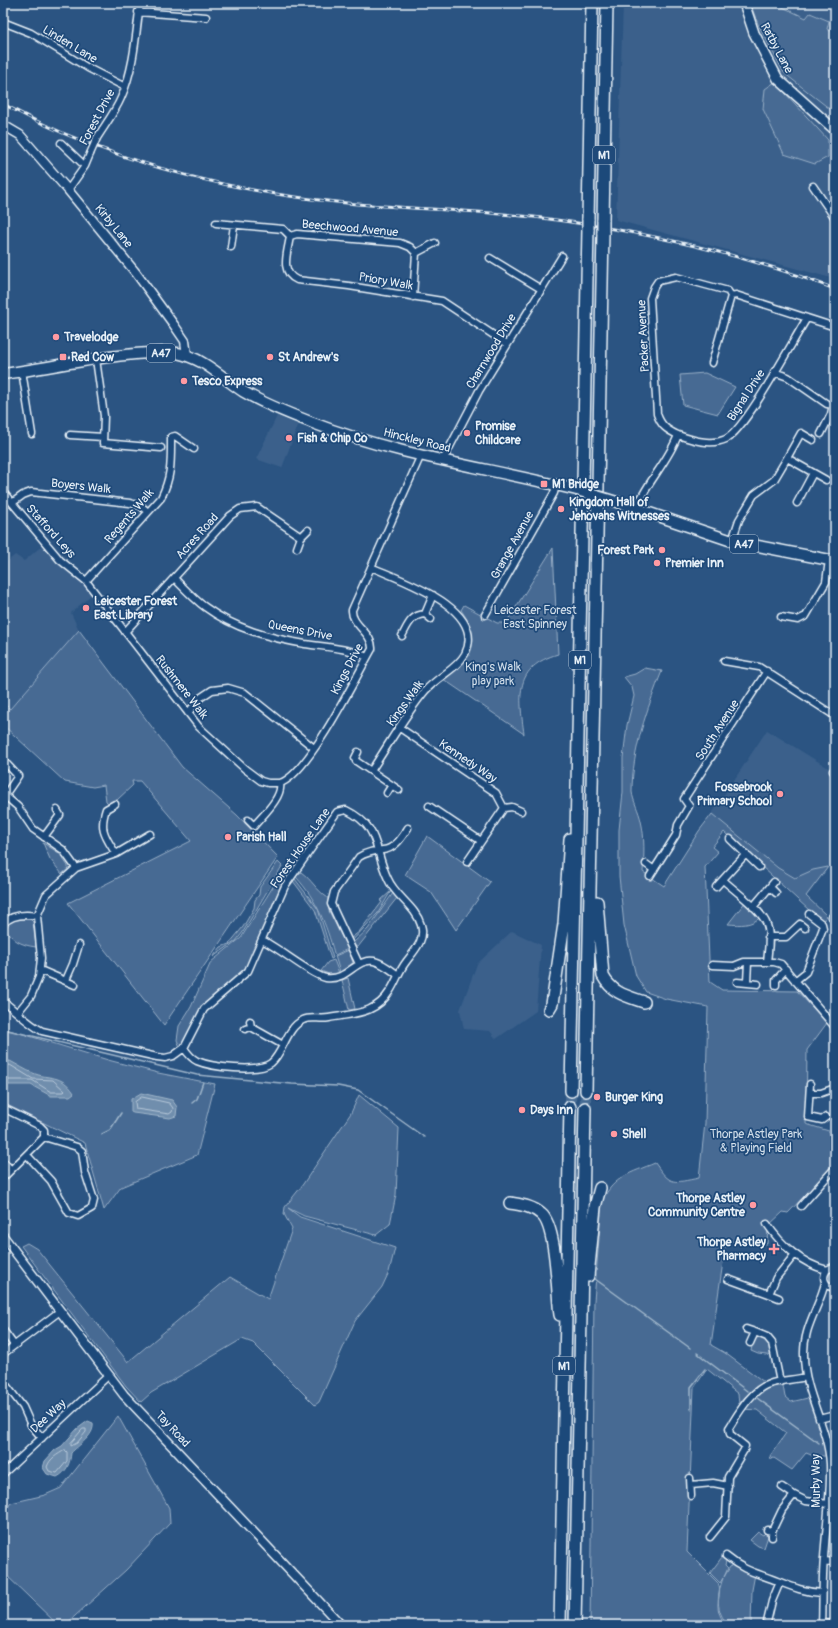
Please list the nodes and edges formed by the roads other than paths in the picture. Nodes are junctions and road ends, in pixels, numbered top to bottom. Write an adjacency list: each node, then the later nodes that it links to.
1 (140, 3): 5 (street, Forest Drive)
2 (592, 3): 82 (highway, M1)
3 (607, 3): 102 (highway, M1)
4 (744, 3): 10 (main road, Ratby Lane)
5 (138, 12): 6 (street); 8 (street, Forest Drive)
6 (206, 17)
7 (3, 22): 8 (street, Linden Lane)
8 (125, 87): 12 (street, Forest Drive, bridge)
9 (3, 126): 14 (street, Kirby Lane)
10 (835, 130)
11 (61, 143): 12 (street)
12 (85, 166): 14 (street, Forest Drive)
13 (812, 186): 15 (street)
14 (68, 190): 30 (street, Kirby Lane)
15 (835, 218)
16 (216, 223): 17 (street, Beechwood Avenue)
17 (234, 225): 18 (street, Beechwood Avenue); 20 (street)
18 (290, 236): 21 (street, Beechwood Avenue); 26 (street, Priory Walk)
19 (435, 243): 21 (street)
20 (231, 247)
21 (416, 253): 26 (street)
22 (562, 256): 24 (street, Charnwood Drive)
23 (490, 258): 24 (street)
24 (541, 289): 29 (street, Charnwood Drive)
25 (731, 296): 27 (street, Packer Avenue); 32 (street); 40 (street, Packer Avenue)
26 (413, 297): 29 (street, Priory Walk)
27 (807, 318): 28 (street, Packer Avenue); 35 (street, Bignal Drive)
28 (835, 327)
29 (508, 344): 47 (street, Charnwood Drive)
30 (187, 356): 31 (main road, Hinckley Road / A47); 45 (main road, Hinckley Road / A47)
31 (96, 359): 33 (main road, Hinckley Road / A47); 41 (street)
32 (712, 363)
33 (22, 371): 34 (main road, Hinckley Road / A47); 37 (street)
34 (3, 372)
35 (774, 372): 36 (street); 40 (street, Bignal Drive)
36 (834, 405): 38 (street)
37 (32, 434)
38 (821, 434)
39 (70, 435): 41 (street)
40 (678, 436): 54 (street)
41 (103, 437): 43 (street)
42 (813, 440): 46 (street)
43 (161, 448)
44 (194, 449): 55 (street, Regents Walk)
45 (421, 455): 47 (main road, Hinckley Road / A47); 61 (street, Kings Drive)
46 (787, 458): 48 (street); 58 (street)
47 (443, 460): 50 (main road, Hinckley Road / A47)
48 (813, 473): 49 (street); 53 (street)
49 (826, 480)
50 (559, 486): 54 (main road, Hinckley Road / A47, bridge); 66 (street, Grange Avenue)
51 (3, 492): 52 (street, Stafford Leys)
52 (12, 503): 55 (street, Boyers Walk); 63 (street, Stafford Leys)
53 (797, 503)
54 (636, 510): 58 (main road, Hinckley Road / A47)
55 (148, 512): 63 (street, Regents Walk)
56 (308, 530): 57 (street)
57 (301, 537): 59 (street); 62 (street, Acres Road)
58 (732, 541): 60 (main road, Hinckley Road / A47)
59 (297, 548)
60 (832, 561): 67 (street)
61 (371, 567): 64 (street, Kings Walk); 71 (street, Kings Drive)
62 (174, 578): 69 (street, Acres Road); 71 (street, Queens Drive)
63 (86, 581): 69 (street, Rushmere Walk)
64 (433, 595): 65 (street); 76 (street, Kings Walk)
65 (425, 614): 68 (street); 70 (street)
66 (485, 615)
67 (781, 617)
68 (431, 619)
69 (125, 632): 74 (street, Rushmere Walk)
70 (402, 636)
71 (367, 657): 77 (street, Kings Drive)
72 (724, 661): 73 (street)
73 (767, 672): 75 (street); 110 (street, South Avenue)
74 (188, 713): 77 (street); 84 (street, Rushmere Walk)
75 (835, 716)
76 (400, 728): 80 (street, Kings Walk); 91 (street, Kennedy Way)
77 (314, 748): 84 (street, Kings Drive)
78 (358, 752): 80 (street)
79 (3, 760): 83 (street)
80 (371, 771): 85 (street)
81 (24, 772): 83 (street)
82 (578, 775): 141 (highway); 150 (highway, M1)
83 (18, 776): 88 (street)
84 (280, 783): 95 (street)
85 (392, 785): 86 (street); 87 (street)
86 (399, 790)
87 (387, 793)
88 (4, 794): 99 (street)
89 (115, 804): 104 (street)
90 (428, 806): 101 (street)
91 (504, 808): 92 (street); 101 (street)
92 (521, 811)
93 (61, 814): 99 (street)
94 (248, 820): 95 (street)
95 (254, 826): 97 (street)
96 (408, 828): 103 (street)
97 (260, 831)
98 (150, 834): 104 (street)
99 (44, 837): 109 (street)
100 (730, 839): 105 (street)
101 (481, 841): 106 (street)
102 (592, 844): 140 (highway); 151 (highway, M1)
103 (378, 850): 121 (street, Forest House Lane); 126 (street); 131 (street, Forest House Lane)
104 (116, 854): 109 (street)
105 (746, 854): 108 (street); 112 (street)
106 (467, 862)
107 (646, 864): 110 (street)
108 (759, 867)
109 (76, 868): 117 (street)
110 (654, 870): 111 (street)
111 (650, 876)
112 (723, 880): 113 (street); 115 (street)
113 (716, 887)
114 (776, 893): 115 (street)
115 (753, 907): 120 (street)
116 (809, 914): 133 (street)
117 (36, 916): 118 (street); 130 (street)
118 (3, 924)
119 (805, 928): 120 (street)
120 (768, 937): 125 (street)
121 (262, 940): 126 (street); 147 (street, Forest House Lane)
122 (79, 945): 132 (street)
123 (719, 958): 128 (street)
124 (748, 962): 125 (street); 128 (street); 137 (street)
125 (767, 962): 129 (street)
126 (359, 964): 131 (street)
127 (712, 965): 128 (street)
128 (720, 966)
129 (786, 969): 133 (street); 138 (street)
130 (40, 970): 132 (street); 142 (street)
131 (398, 975): 146 (street, Forest House Lane)
132 (66, 980): 136 (street)
133 (795, 981): 143 (street)
134 (737, 982): 137 (street)
135 (758, 984): 137 (street)
136 (75, 985)
137 (749, 985)
138 (776, 985)
139 (3, 1001): 142 (street)
140 (644, 1002)
141 (550, 1009)
142 (18, 1012): 147 (street)
143 (833, 1019): 145 (street)
144 (249, 1026): 146 (street)
145 (835, 1027)
146 (283, 1045): 147 (street, Forest House Lane)
147 (184, 1048)
148 (810, 1084): 152 (street)
149 (835, 1088): 152 (street)
150 (571, 1091)
151 (586, 1091)
152 (810, 1093): 156 (street)
153 (570, 1107): 186 (highway, M1)
154 (3, 1108): 157 (street)
155 (585, 1108): 183 (highway, M1)
156 (826, 1117)
157 (44, 1137): 158 (street); 158 (street)
158 (27, 1155): 160 (street)
159 (3, 1161): 160 (street)
160 (11, 1170): 162 (street)
161 (834, 1171): 165 (street)
162 (3, 1178)
163 (600, 1188): 183 (highway)
164 (510, 1203): 186 (highway)
165 (805, 1204)
166 (768, 1224): 168 (street)
167 (3, 1236): 179 (street, Tay Road)
168 (795, 1254): 170 (street); 176 (street)
169 (835, 1266): 171 (street)
170 (817, 1268): 171 (street); 172 (street)
171 (827, 1270): 172 (street)
172 (824, 1276): 174 (street)
173 (733, 1278): 176 (street)
174 (825, 1283): 175 (street); 177 (street, Murby Way)
175 (834, 1288): 177 (street, Murby Way)
176 (769, 1294): 178 (street)
177 (822, 1296): 189 (street, Murby Way)
178 (779, 1298)
179 (60, 1311): 185 (street); 188 (street, Tay Road)
180 (746, 1329): 182 (street)
181 (3, 1330): 185 (street)
182 (755, 1332): 184 (street); 191 (street)
183 (580, 1336): 213 (highway, M1)
184 (750, 1343)
185 (14, 1345): 187 (street)
186 (564, 1353): 212 (highway, M1)
187 (3, 1354)
188 (108, 1375): 194 (street, Dee Way); 211 (street, Tay Road)
189 (806, 1377): 191 (street); 193 (street, Murby Way)
190 (3, 1381): 194 (street)
191 (780, 1382): 196 (street)
192 (835, 1415): 193 (street)
193 (820, 1419): 200 (street, Murby Way)
194 (42, 1438): 195 (street, Dee Way)
195 (3, 1474)
196 (728, 1486): 199 (street); 201 (street)
197 (782, 1487): 198 (street)
198 (794, 1495): 200 (street); 202 (street)
199 (691, 1496)
200 (828, 1504): 204 (street, Murby Way)
201 (708, 1529)
202 (770, 1533)
203 (726, 1556): 206 (street)
204 (824, 1561): 205 (street); 207 (street, Murby Way)
205 (835, 1562)
206 (780, 1582): 207 (street); 208 (street)
207 (822, 1593): 209 (street, Murby Way)
208 (766, 1623)
209 (822, 1624): 210 (street)
210 (835, 1624)
211 (341, 1625)
212 (560, 1625)
213 (576, 1625)

